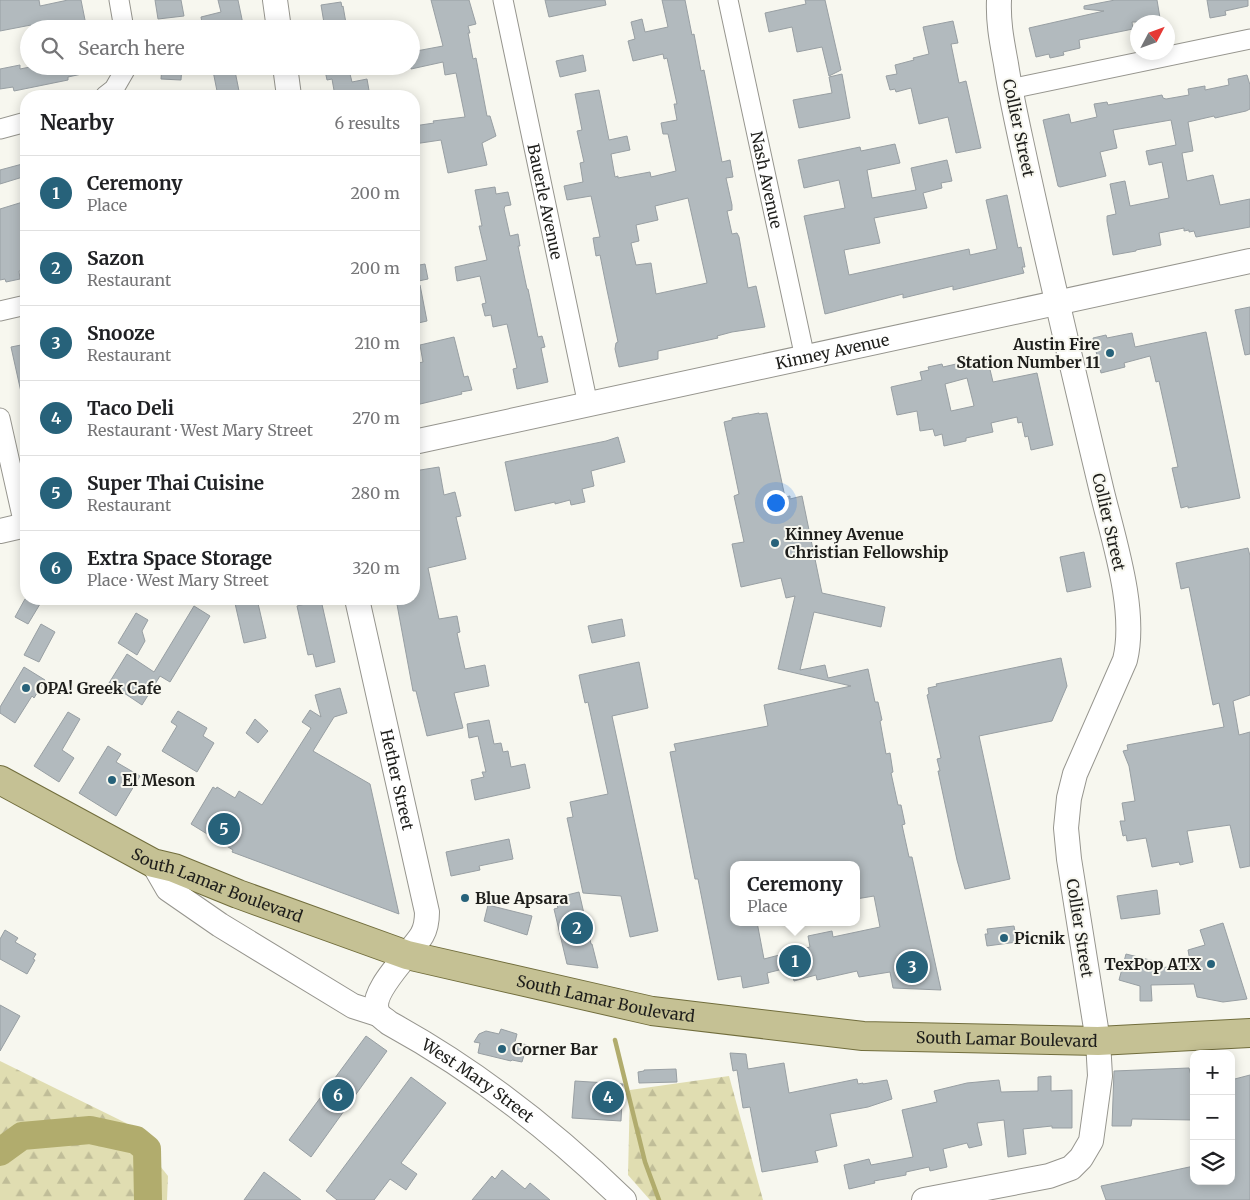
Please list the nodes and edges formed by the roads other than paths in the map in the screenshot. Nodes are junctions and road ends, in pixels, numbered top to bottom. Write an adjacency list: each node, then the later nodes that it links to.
1 (119, 0): 6 (street)
2 (275, 0): 7 (street)
3 (503, 0): 21 (street, Bauerle Avenue)
4 (728, 0): 20 (street, Nash Avenue)
5 (1000, 0): 13 (street, Collier Street)
6 (122, 20)
7 (278, 20)
8 (1250, 39): 13 (street)
9 (122, 75): 11 (street)
10 (286, 75): 12 (street)
11 (113, 90)
12 (288, 90)
13 (1010, 90): 17 (street, Collier Street)
14 (20, 124): 15 (street)
15 (0, 129)
16 (1250, 261): 17 (street, Kinney Avenue)
17 (1056, 302): 20 (street, Kinney Avenue); 33 (street, Collier Street)
18 (20, 306): 19 (street)
19 (0, 311)
20 (806, 358): 21 (street, Kinney Avenue)
21 (588, 405): 23 (street, Kinney Avenue)
22 (0, 418): 24 (street)
23 (420, 441)
24 (20, 504)
25 (20, 526): 26 (street)
26 (0, 531)
27 (357, 605): 30 (street, Hether Street)
28 (0, 780): 29 (main road, South Lamar Boulevard)
29 (153, 863): 30 (main road, South Lamar Boulevard); 31 (street, West Mary Street)
30 (407, 955): 31 (street); 33 (main road, South Lamar Boulevard)
31 (378, 1014): 34 (street, West Mary Street)
32 (1250, 1033): 33 (main road, South Lamar Boulevard)
33 (1098, 1041): 35 (street, Collier Street)
34 (624, 1200)
35 (924, 1200)

